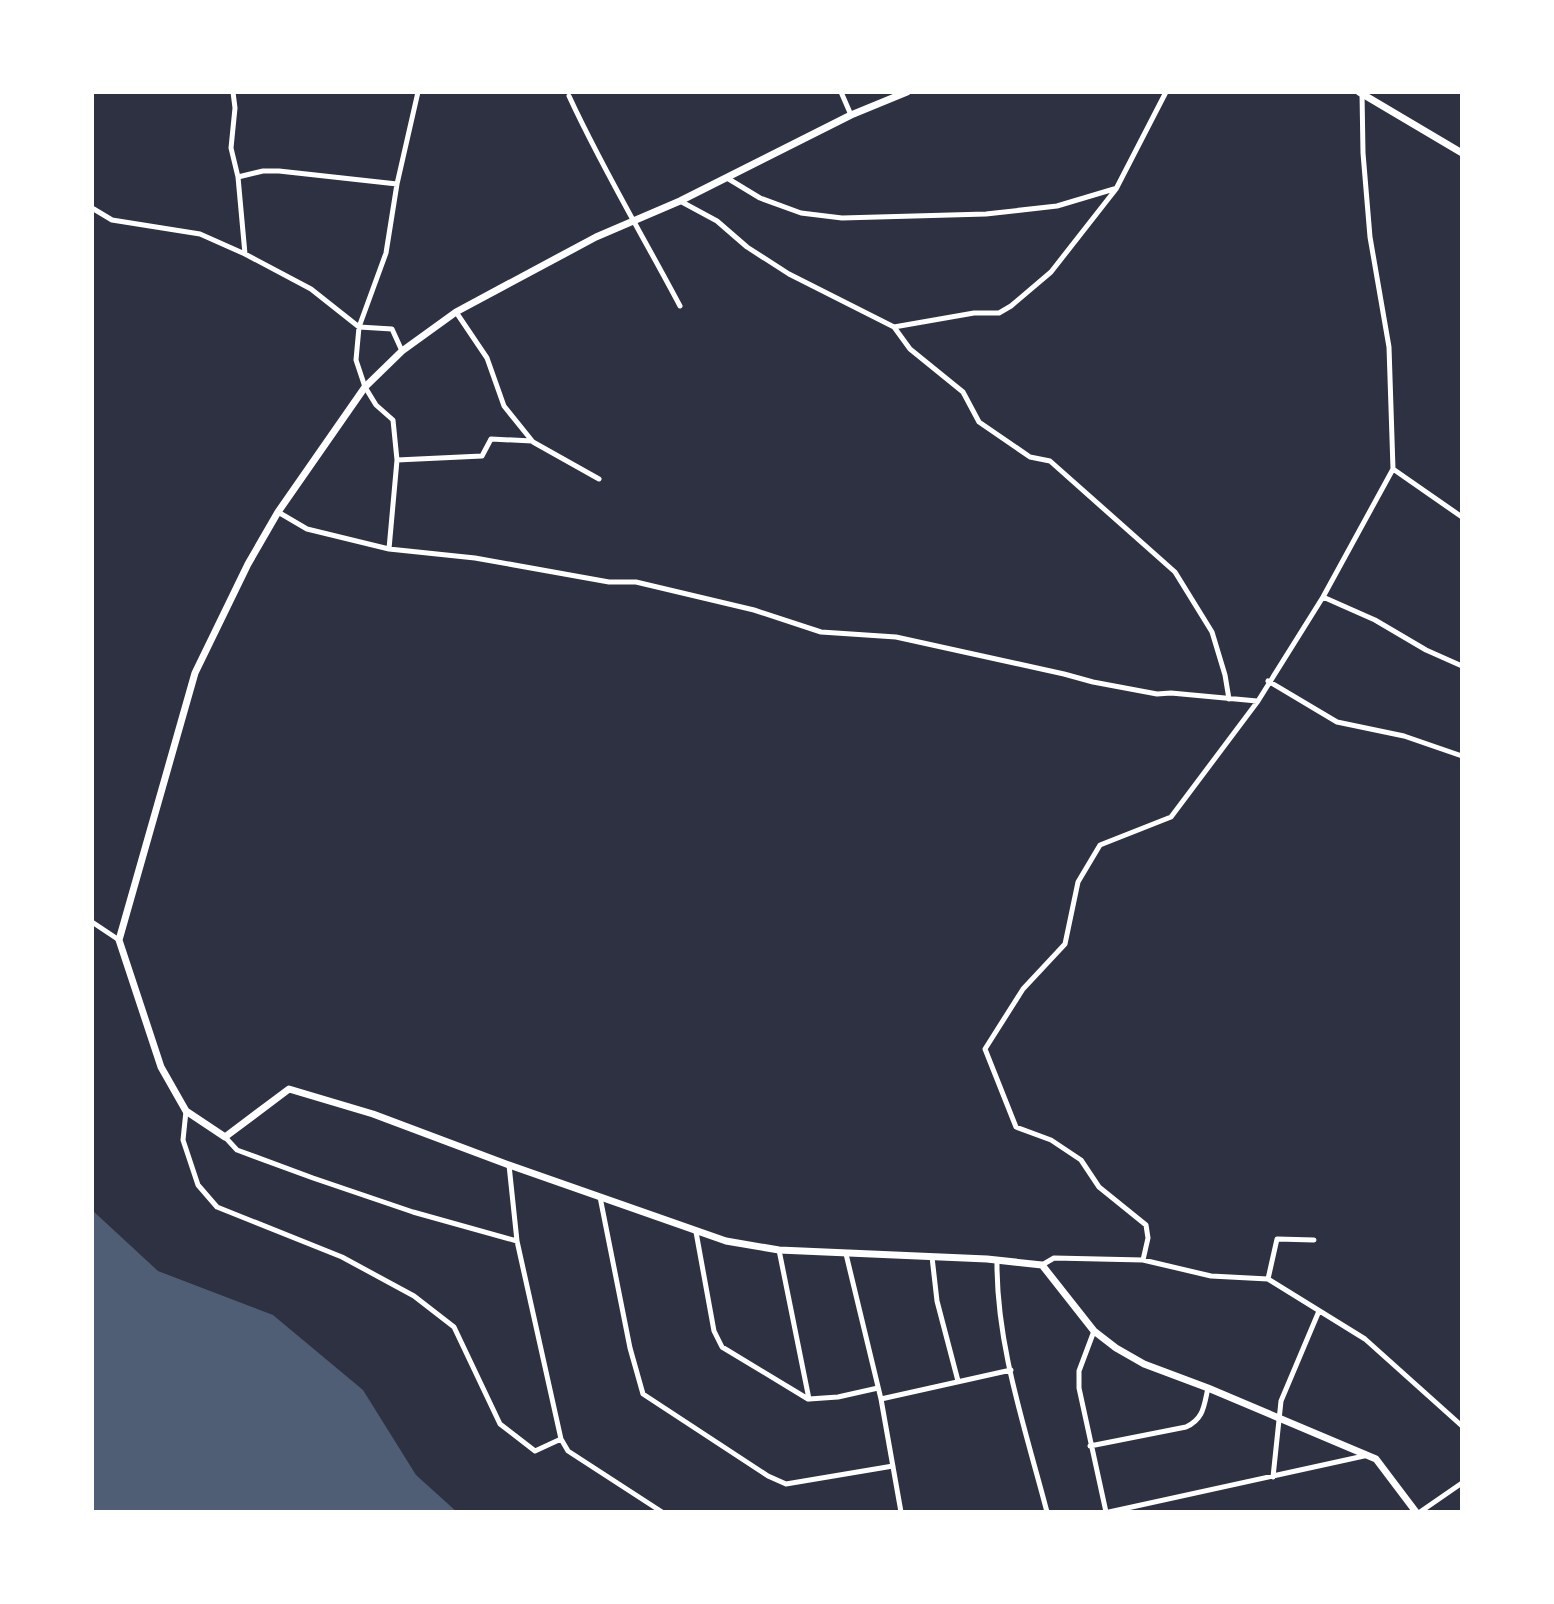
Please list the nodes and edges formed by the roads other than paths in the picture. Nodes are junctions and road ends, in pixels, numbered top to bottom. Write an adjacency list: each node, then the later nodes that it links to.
1 (233, 92): 10 (street)
2 (418, 92): 12 (street)
3 (841, 92): 8 (street)
4 (907, 92): 8 (street)
5 (1166, 92): 13 (street)
6 (1361, 93): 9 (street); 26 (street)
7 (569, 96): 16 (street)
8 (851, 115): 11 (street)
9 (1462, 153)
10 (238, 177): 12 (street); 17 (street)
11 (726, 178): 13 (street); 14 (street)
12 (397, 184): 20 (street)
13 (1116, 189): 21 (street)
14 (680, 201): 16 (street); 21 (street)
15 (92, 208): 17 (street)
16 (635, 220): 18 (street); 19 (street)
17 (245, 254): 20 (street)
18 (680, 306)
19 (456, 312): 22 (street); 24 (street)
20 (359, 327): 22 (street); 23 (street)
21 (894, 327): 34 (street)
22 (402, 351): 23 (street)
23 (365, 387): 25 (street); 28 (street)
24 (533, 442): 25 (street); 27 (street)
25 (397, 460): 30 (street)
26 (1393, 469): 29 (street); 31 (street)
27 (599, 479)
28 (278, 512): 30 (street); 38 (street)
29 (1462, 517)
30 (389, 549): 34 (street)
31 (1323, 597): 32 (street); 33 (street)
32 (1462, 666)
33 (1268, 681): 35 (street); 36 (street)
34 (1229, 699): 35 (street)
35 (1258, 701): 50 (street)
36 (1462, 756)
37 (92, 922): 38 (street)
38 (119, 940): 39 (street)
39 (186, 1111): 40 (street); 63 (street)
40 (225, 1137): 41 (street); 45 (street)
41 (509, 1165): 42 (street); 45 (street)
42 (600, 1195): 43 (street); 66 (street)
43 (696, 1232): 46 (street); 59 (street)
44 (1314, 1240): 52 (street)
45 (517, 1241): 63 (street)
46 (779, 1250): 47 (street); 59 (street)
47 (846, 1254): 48 (street); 57 (street)
48 (932, 1257): 49 (street); 56 (street)
49 (997, 1260): 51 (street); 55 (street)
50 (1143, 1260): 51 (street); 52 (street)
51 (1042, 1265): 54 (street)
52 (1268, 1279): 53 (street)
53 (1319, 1311): 61 (street); 62 (street)
54 (1094, 1331): 58 (street); 64 (street)
55 (1011, 1370): 56 (street); 71 (street)
56 (958, 1381): 60 (street)
57 (878, 1388): 59 (street); 60 (street)
58 (1208, 1388): 61 (street); 64 (street)
59 (809, 1399)
60 (881, 1399): 66 (street)
61 (1280, 1417): 65 (street); 67 (street)
62 (1462, 1426)
63 (561, 1439): 69 (street)
64 (1090, 1446): 72 (street)
65 (1364, 1456): 67 (street); 73 (street)
66 (893, 1466): 70 (street)
67 (1273, 1477): 72 (street)
68 (1462, 1483): 73 (street)
69 (662, 1512)
70 (901, 1512)
71 (1047, 1512)
72 (1108, 1512)
73 (1418, 1512)

